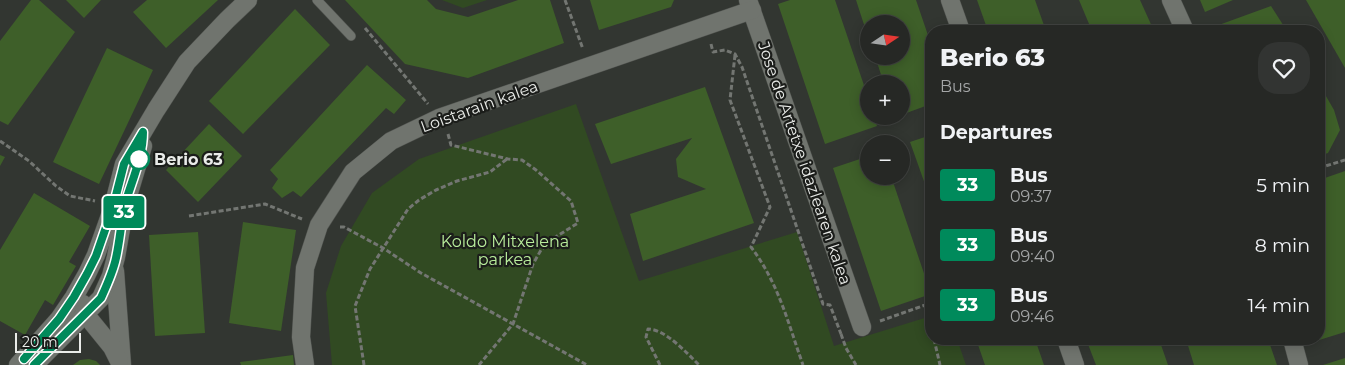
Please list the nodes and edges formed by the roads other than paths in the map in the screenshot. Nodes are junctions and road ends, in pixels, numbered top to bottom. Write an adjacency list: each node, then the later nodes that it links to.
1 (248, 0): 9 (street)
2 (317, 0): 8 (lane)
3 (950, 0): 6 (street)
4 (1171, 0): 7 (street)
5 (750, 5): 13 (street, Jose de Artetxe idazlearen kalea); 19 (street, Loistarain kalea)
6 (959, 25)
7 (1182, 25)
8 (351, 36)
9 (143, 132): 10 (street); 11 (street)
10 (115, 264): 12 (street); 18 (street)
11 (82, 283): 12 (street); 16 (street)
12 (86, 315): 17 (street); 18 (street)
13 (862, 327)
14 (1068, 345): 20 (street)
15 (1294, 345): 21 (street)
16 (18, 365)
17 (34, 365)
18 (121, 365)
19 (305, 365)
20 (1075, 365)
21 (1300, 365)

